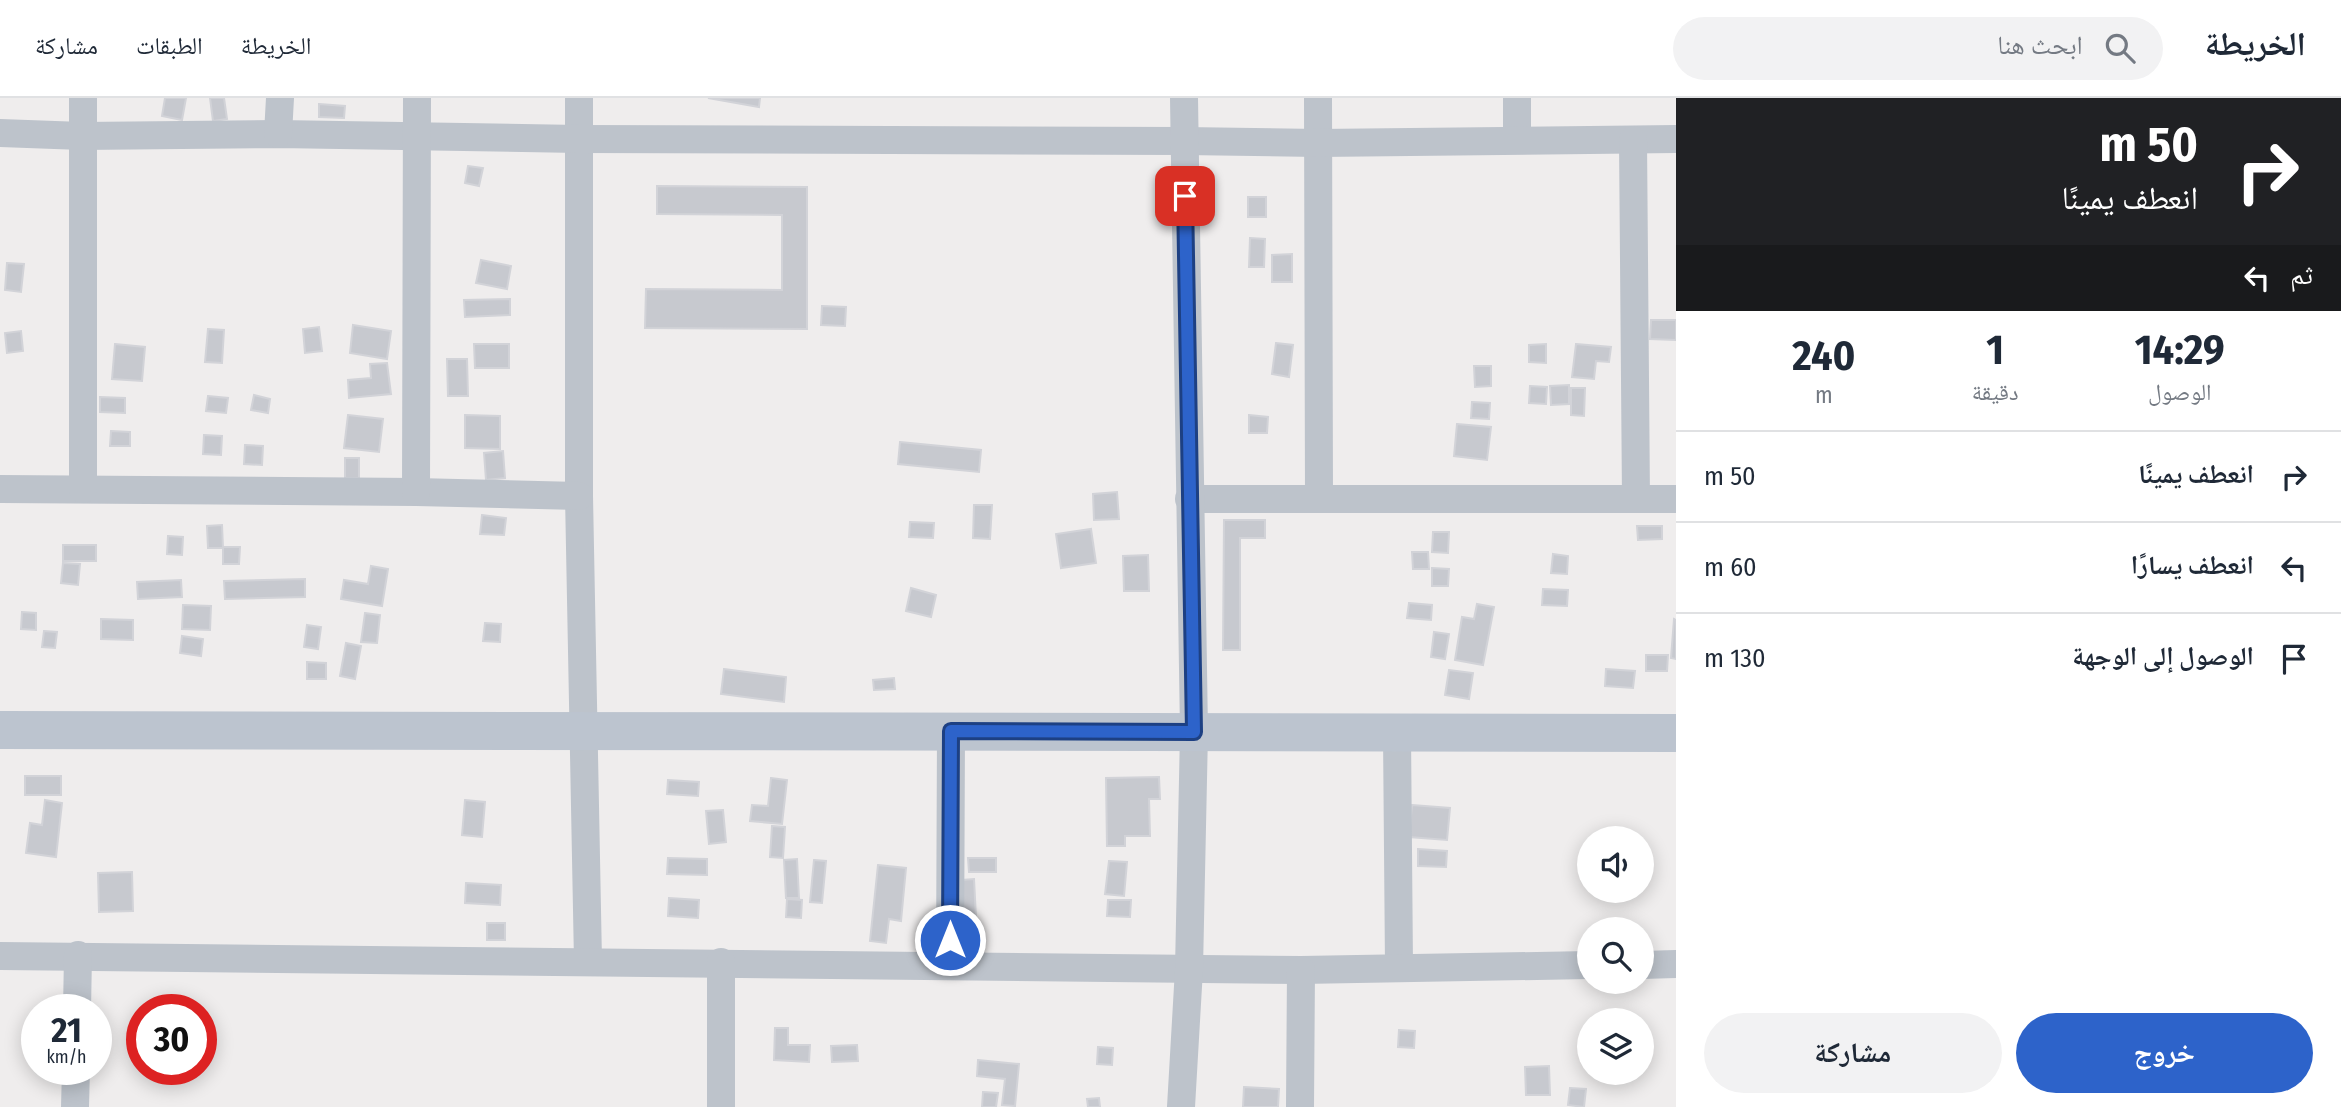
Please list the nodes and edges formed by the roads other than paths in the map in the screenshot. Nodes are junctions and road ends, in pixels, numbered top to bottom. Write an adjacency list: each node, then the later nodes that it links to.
1 (83, 98): 10 (street)
2 (279, 98): 9 (street)
3 (417, 98): 11 (street)
4 (579, 98): 12 (street)
5 (1184, 98): 16 (street)
6 (1318, 98): 17 (street)
7 (1517, 98): 13 (street)
8 (0, 133): 10 (street)
9 (278, 134): 10 (street); 11 (street)
10 (82, 136): 19 (street)
11 (416, 138): 12 (street); 20 (street)
12 (579, 139): 16 (street); 21 (street)
13 (1517, 139): 15 (street); 17 (street)
14 (1676, 139): 15 (street)
15 (1633, 140): 24 (street)
16 (1184, 141): 17 (street); 23 (street)
17 (1318, 143): 22 (street)
18 (0, 489): 19 (street)
19 (83, 489): 20 (street)
20 (416, 492): 21 (street)
21 (579, 496): 28 (street)
22 (1319, 498): 23 (street); 24 (street)
23 (1189, 499): 29 (street)
24 (1636, 499): 25 (street)
25 (1676, 499)
26 (0, 730): 28 (main road)
27 (951, 731): 28 (main road); 29 (main road); 39 (street)
28 (583, 732): 34 (street)
29 (1194, 732): 30 (main road); 41 (street)
30 (1397, 733): 31 (main road); 40 (street)
31 (1676, 733)
32 (0, 956): 33 (street)
33 (78, 956): 34 (street); 43 (street)
34 (588, 961): 35 (street)
35 (721, 962): 39 (street); 46 (street)
36 (1676, 964): 38 (street)
37 (1577, 965): 40 (street)
38 (1654, 965)
39 (950, 966): 41 (street)
40 (1399, 967): 42 (street)
41 (1189, 969): 42 (street); 47 (street)
42 (1301, 970): 48 (street)
43 (77, 994)
44 (76, 1085): 45 (street)
45 (75, 1107)
46 (721, 1107)
47 (1181, 1107)
48 (1300, 1107)

